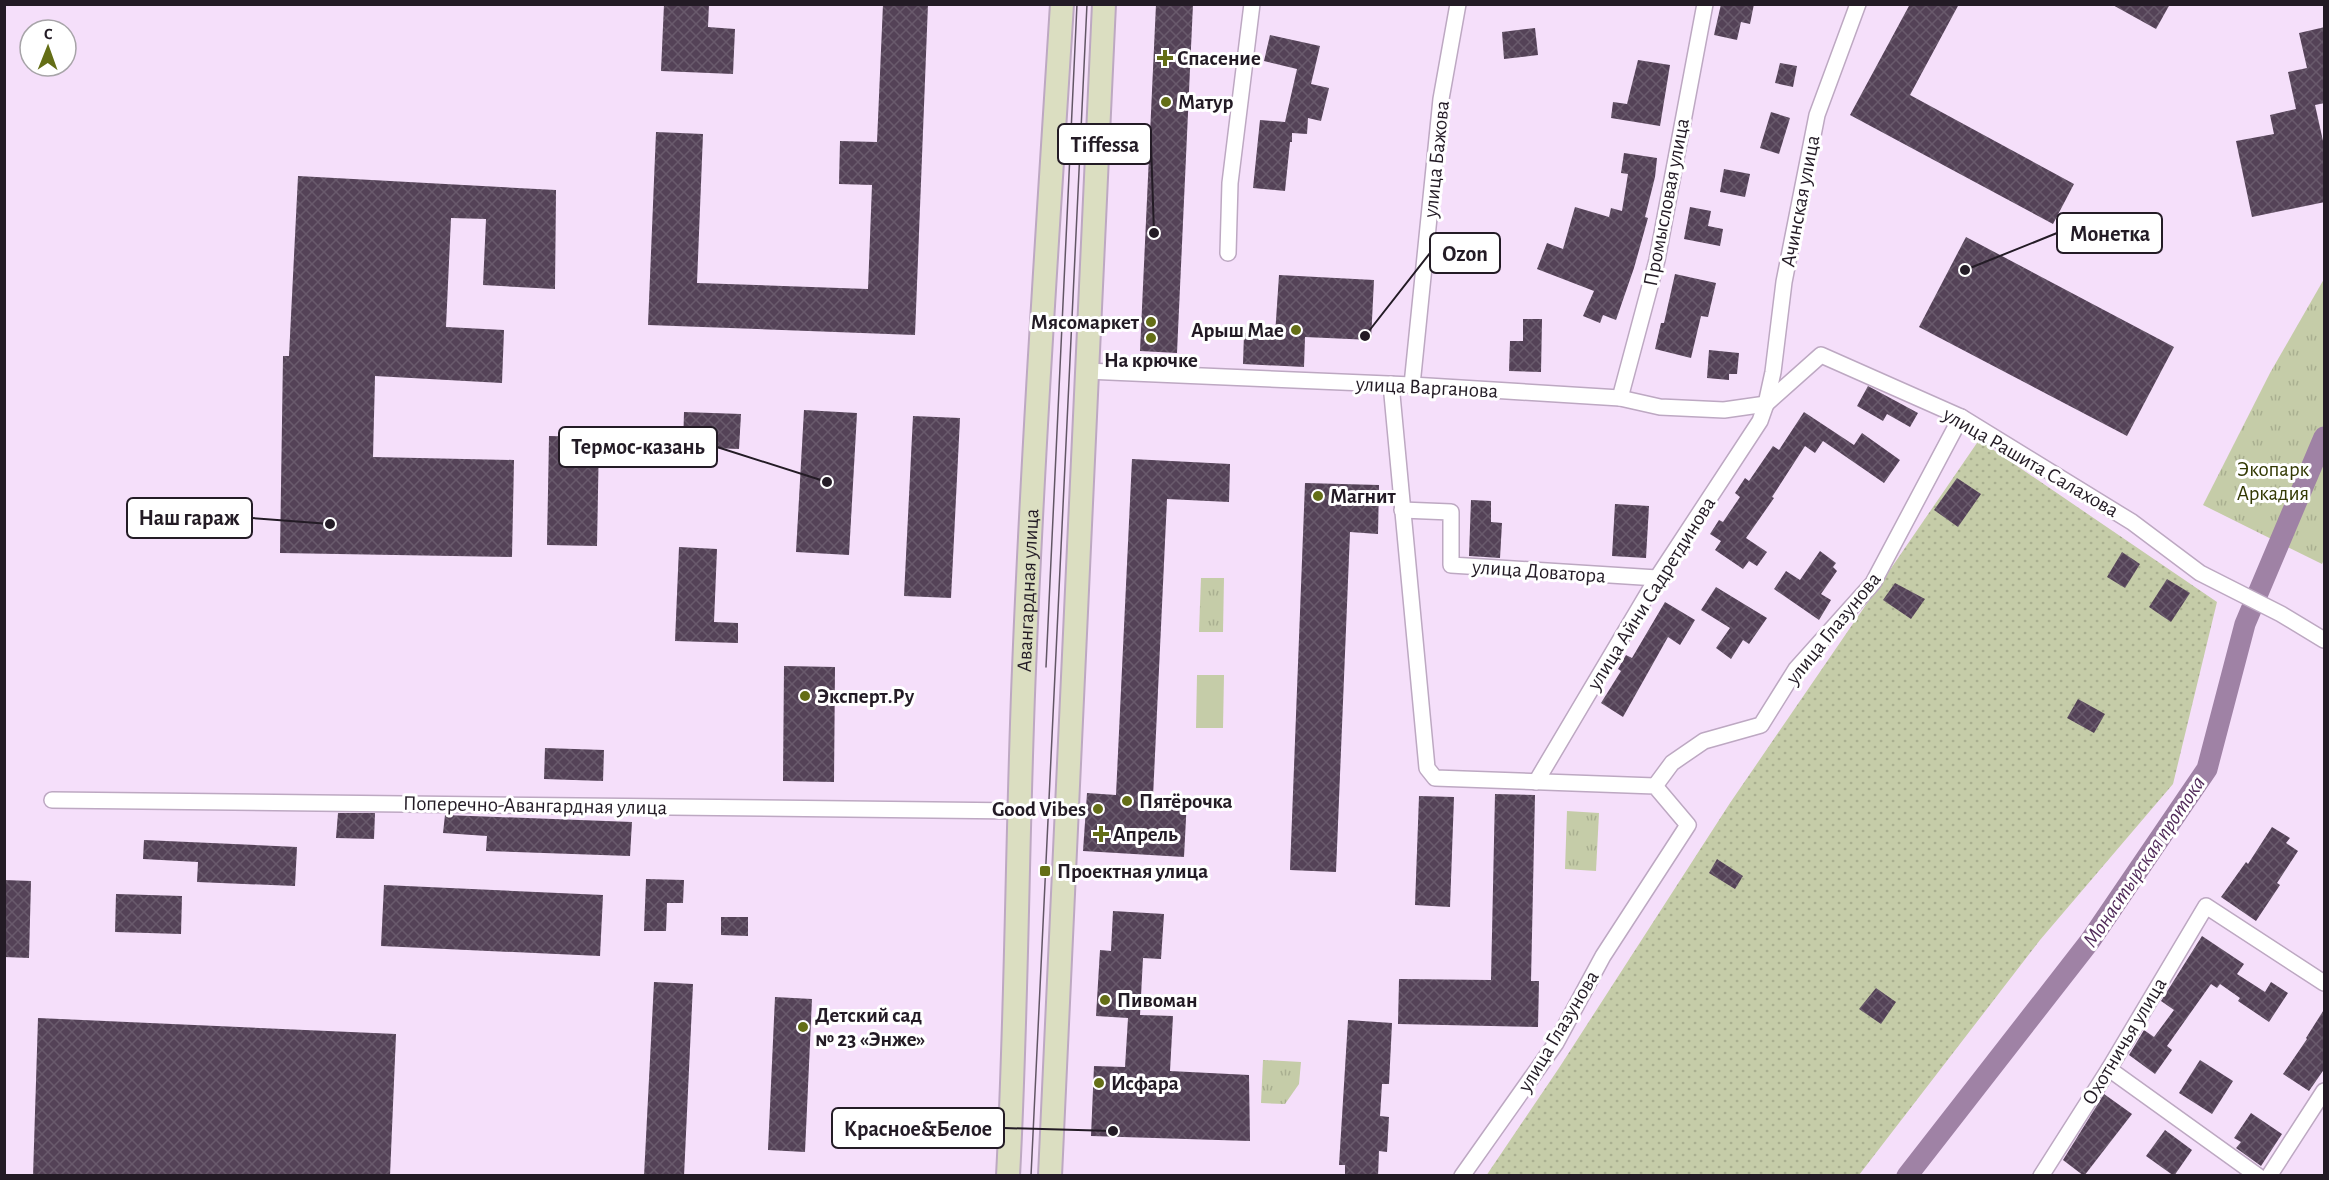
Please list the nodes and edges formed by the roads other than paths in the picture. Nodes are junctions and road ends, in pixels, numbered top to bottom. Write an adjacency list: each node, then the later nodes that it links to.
1 (1062, 4): 20 (main road, Авангардная улица)
2 (1104, 4): 8 (main road)
3 (1252, 4): 7 (street)
4 (1458, 4): 10 (street, улица Бажова)
5 (1705, 4): 11 (street, Промысловая улица)
6 (1858, 4): 12 (street, Ачинская улица)
7 (1228, 253)
8 (1086, 371): 9 (street, улица Варганова); 25 (main road)
9 (1391, 384): 10 (street, улица Варганова); 14 (street)
10 (1412, 385): 11 (street, улица Варганова)
11 (1620, 398): 12 (street, улица Варганова)
12 (1766, 404): 13 (street, улица Рашита Салахова); 15 (street, улица Айни Садретдинова)
13 (1961, 417): 16 (street, улица Рашита Салахова); 18 (street, улица Глазунова)
14 (1402, 510): 15 (street, улица Доватора); 17 (street)
15 (1657, 578): 17 (street, улица Айни Садретдинова)
16 (2325, 640)
17 (1536, 782): 18 (street)
18 (1655, 786): 26 (street, улица Глазунова)
19 (52, 800): 20 (street, Поперечно-Авангардная улица)
20 (1018, 811): 24 (main road, Авангардная улица)
21 (2325, 982): 22 (street, Охотничья улица)
22 (2109, 1069): 27 (street, Охотничья улица); 28 (street)
23 (2325, 1091): 29 (street)
24 (1008, 1176)
25 (1050, 1176)
26 (1462, 1176)
27 (2041, 1176)
28 (2258, 1176)
29 (2269, 1176)

